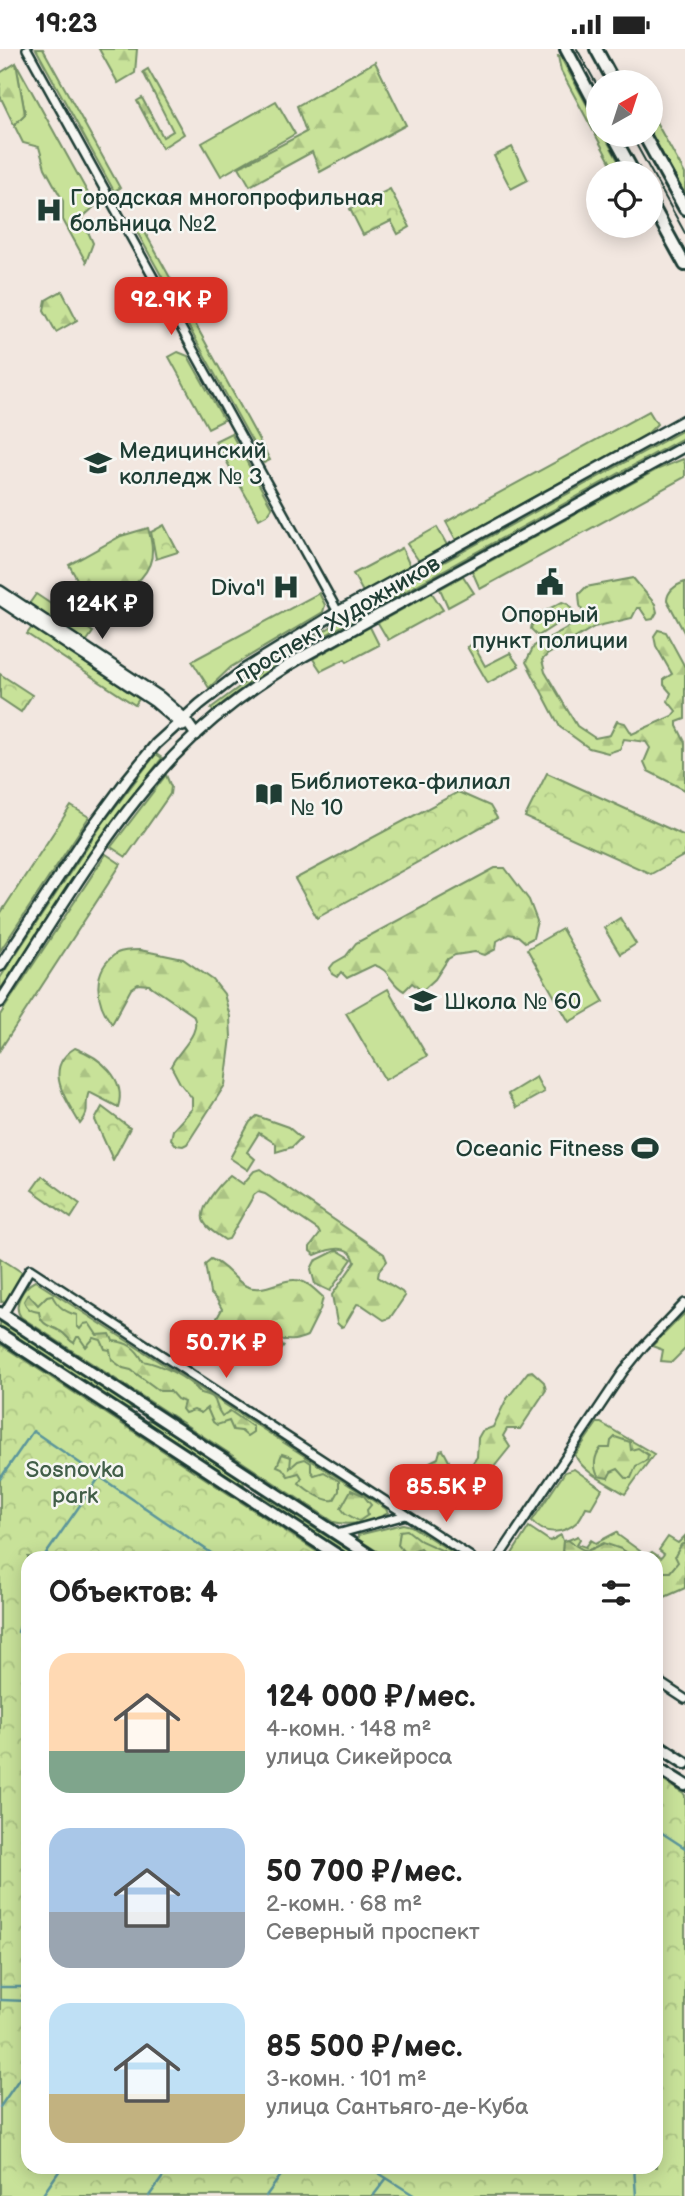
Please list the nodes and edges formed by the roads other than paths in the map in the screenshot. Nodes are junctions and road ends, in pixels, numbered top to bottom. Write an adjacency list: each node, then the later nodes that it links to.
1 (27, 49): 14 (street)
2 (566, 49): 5 (main road)
3 (596, 49): 4 (main road)
4 (607, 70)
5 (586, 86)
6 (650, 147): 7 (main road)
7 (685, 209)
8 (663, 226): 9 (main road)
9 (685, 265)
10 (685, 420): 14 (street, проспект Художников)
11 (685, 446): 16 (street, проспект Художников)
12 (0, 591): 15 (street)
13 (0, 600): 15 (street)
14 (338, 612): 15 (street, проспект Художников)
15 (181, 721): 16 (street); 17 (street, проспект Художников)
16 (196, 735): 18 (street, проспект Художников)
17 (0, 966)
18 (0, 1002)
19 (685, 1303): 31 (street)
20 (1, 1314): 22 (main road); 26 (street)
21 (0, 1334): 23 (main road)
22 (139, 1404): 23 (main road); 24 (main road)
23 (129, 1419): 25 (main road)
24 (261, 1484): 25 (main road); 27 (main road)
25 (252, 1500): 28 (main road)
26 (406, 1515): 27 (street); 30 (street)
27 (337, 1534): 29 (main road)
28 (331, 1551)
29 (363, 1551)
30 (462, 1551)
31 (503, 1551)
32 (663, 1685): 33 (street)
33 (685, 1699)
34 (663, 1749): 35 (main road)
35 (685, 1763)
36 (663, 1772): 37 (main road)
37 (685, 1786)

